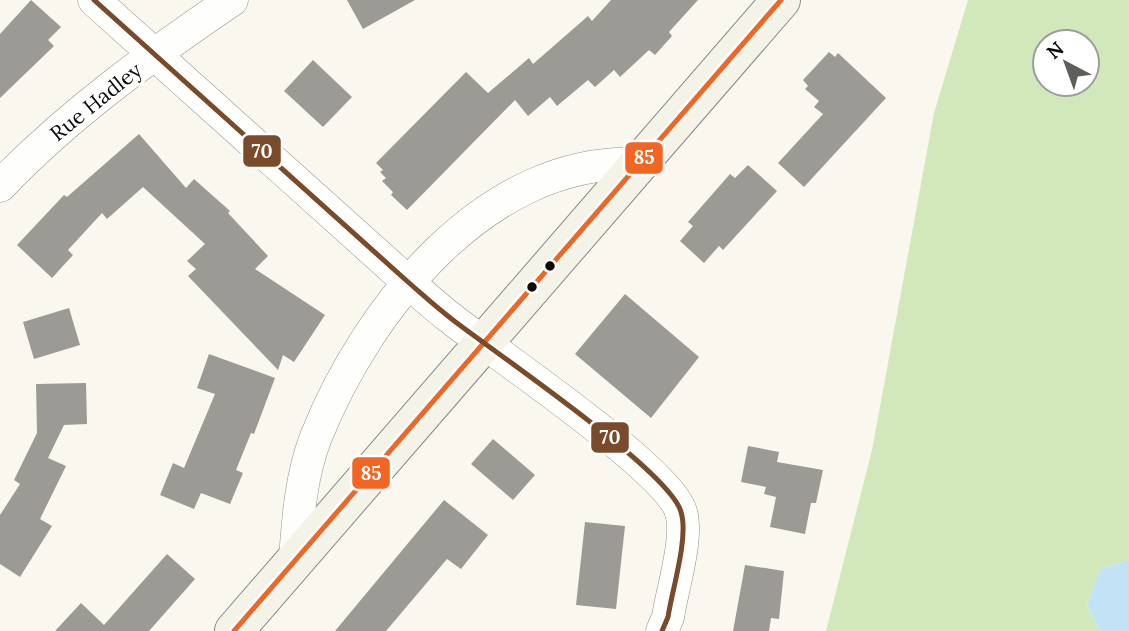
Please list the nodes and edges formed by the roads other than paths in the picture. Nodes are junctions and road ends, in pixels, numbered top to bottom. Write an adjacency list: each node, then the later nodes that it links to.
1 (94, 0): 4 (street)
2 (232, 0): 4 (street, Rue Hadley)
3 (781, 0): 5 (main road)
4 (153, 55): 6 (street, Rue Hadley); 7 (street)
5 (637, 164): 7 (street); 8 (main road)
6 (0, 186)
7 (408, 282): 8 (street); 9 (street)
8 (484, 342): 9 (main road); 11 (street)
9 (295, 558): 10 (main road)
10 (234, 631)
11 (662, 631)

